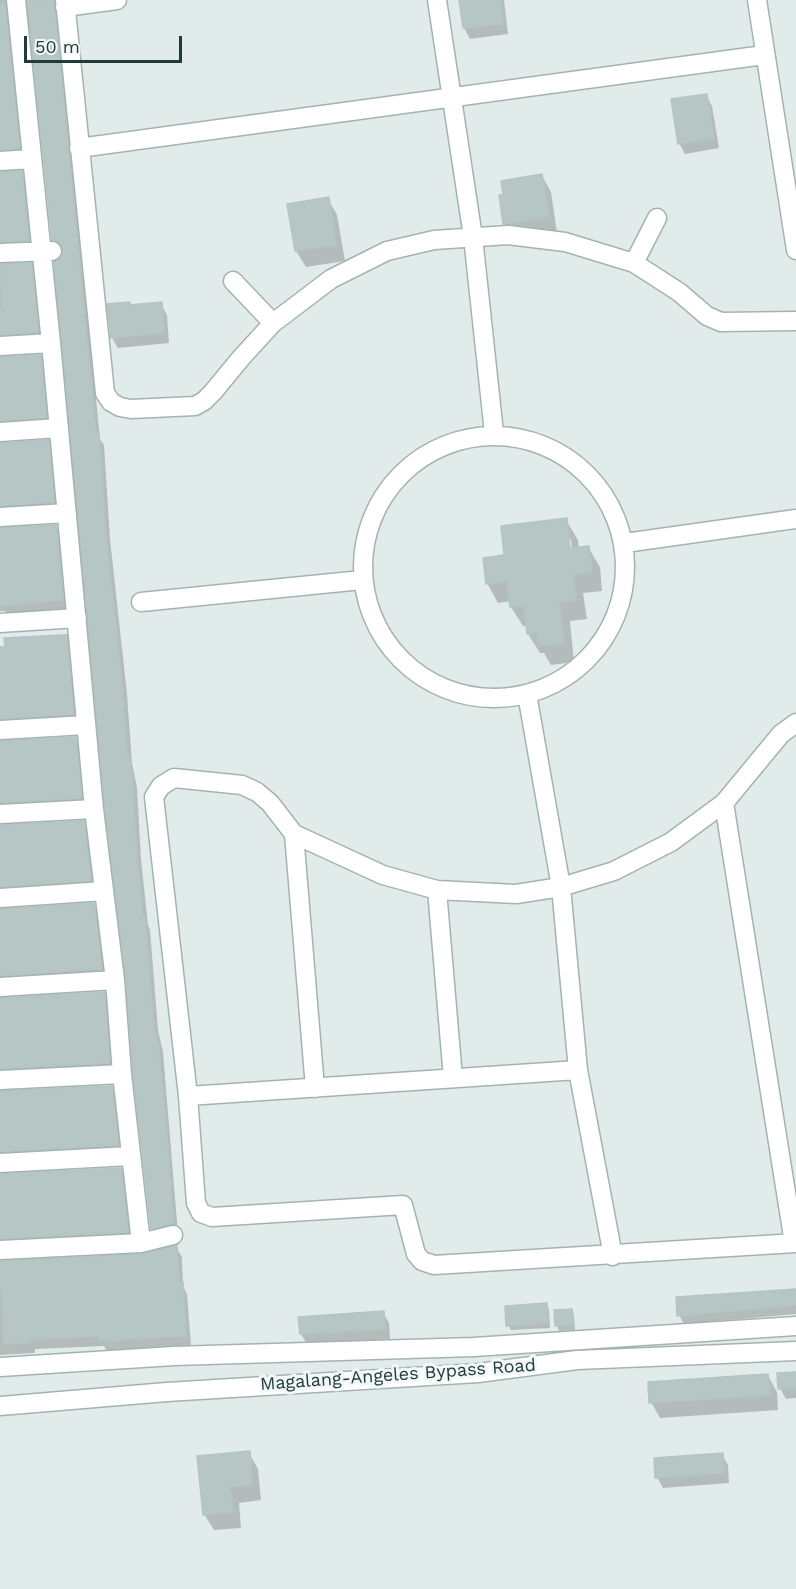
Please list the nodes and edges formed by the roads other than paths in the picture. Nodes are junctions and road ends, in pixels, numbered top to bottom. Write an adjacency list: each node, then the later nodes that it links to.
1 (16, 0): 9 (street)
2 (117, 0): 5 (street)
3 (437, 0): 7 (street)
4 (757, 0): 6 (street)
5 (65, 4): 8 (street)
6 (764, 55): 7 (street); 13 (street)
7 (450, 97): 8 (street); 12 (street)
8 (79, 148): 19 (street)
9 (32, 159): 10 (street); 14 (street)
10 (0, 161)
11 (657, 218): 16 (street)
12 (473, 237): 16 (street); 19 (street); 24 (street)
13 (796, 250)
14 (47, 251): 15 (street); 20 (street)
15 (0, 253)
16 (634, 262): 18 (street)
17 (233, 281): 19 (street)
18 (796, 321)
19 (273, 323)
20 (51, 343): 21 (street); 22 (street)
21 (0, 346)
22 (58, 428): 23 (street); 25 (street)
23 (0, 432)
24 (494, 433): 28 (street); 29 (street)
25 (67, 513): 26 (street); 31 (street)
26 (0, 517)
27 (796, 519): 28 (street)
28 (625, 543): 33 (street)
29 (362, 580): 30 (street); 33 (street)
30 (141, 602)
31 (77, 618): 32 (street); 35 (street)
32 (0, 623)
33 (527, 694): 41 (street)
34 (796, 723): 37 (street)
35 (86, 725): 36 (street); 38 (street)
36 (0, 730)
37 (724, 802): 41 (street); 57 (street)
38 (94, 809): 39 (street); 43 (street)
39 (0, 814)
40 (294, 834): 42 (street); 51 (street); 52 (street)
41 (561, 887): 42 (street); 47 (street)
42 (437, 890): 49 (street)
43 (104, 891): 44 (street); 45 (street)
44 (0, 898)
45 (115, 980): 46 (street); 48 (street)
46 (0, 987)
47 (578, 1070): 49 (street); 59 (street)
48 (122, 1074): 50 (street); 53 (street)
49 (453, 1078): 51 (street)
50 (0, 1080)
51 (315, 1088): 52 (street)
52 (188, 1096): 59 (street)
53 (130, 1156): 54 (street); 56 (street)
54 (0, 1163)
55 (173, 1235): 56 (street)
56 (141, 1243): 58 (street)
57 (795, 1243): 59 (street)
58 (0, 1250)
59 (613, 1256)
60 (796, 1326): 62 (street, Magalang-Angeles Bypass Road)
61 (796, 1351): 63 (street, Magalang-Angeles Bypass Road)
62 (0, 1367)
63 (0, 1406)

